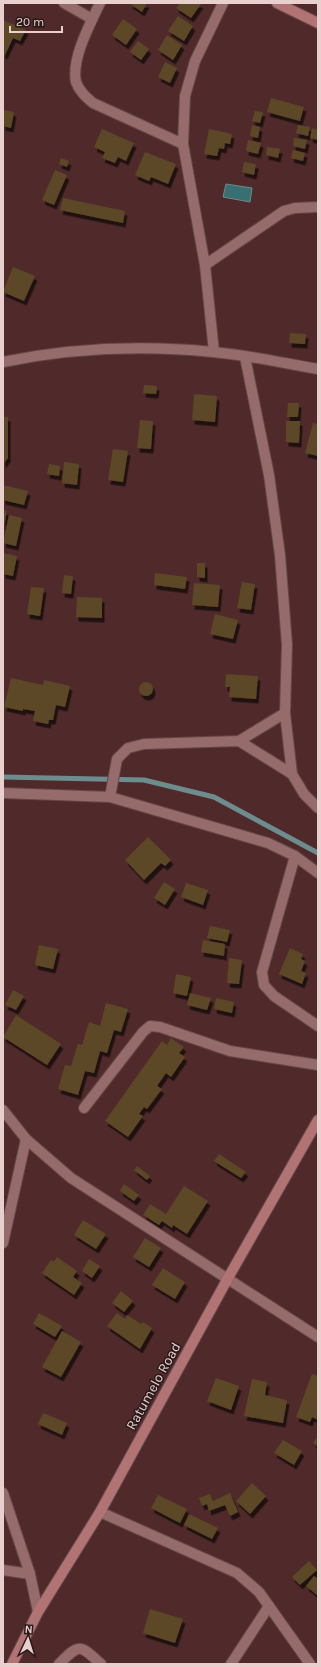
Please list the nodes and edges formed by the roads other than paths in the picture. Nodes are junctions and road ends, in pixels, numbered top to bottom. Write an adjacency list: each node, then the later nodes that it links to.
1 (64, 3): 5 (street)
2 (100, 3): 5 (street)
3 (223, 3): 7 (street)
4 (277, 3): 6 (street)
5 (92, 19): 7 (street)
6 (318, 23)
7 (182, 144): 9 (street)
8 (318, 207): 9 (street)
9 (205, 265): 10 (street)
10 (214, 352): 11 (street); 12 (street)
11 (245, 357): 13 (street); 14 (street)
12 (3, 362)
13 (318, 369)
14 (285, 713): 15 (street); 16 (street)
15 (239, 741): 16 (street); 18 (street)
16 (292, 774): 19 (street)
17 (3, 793): 18 (street)
18 (110, 797): 20 (street)
19 (318, 808)
20 (295, 856): 21 (street); 22 (street)
21 (318, 873)
22 (318, 1026)
23 (318, 1064): 24 (street)
24 (84, 1108)
25 (3, 1110): 27 (street)
26 (318, 1120): 29 (street, Ratumelo Road)
27 (26, 1139): 28 (street); 29 (street)
28 (4, 1239)
29 (228, 1278): 30 (street); 32 (street, Ratumelo Road)
30 (318, 1337)
31 (3, 1493): 34 (street)
32 (100, 1512): 35 (street); 36 (street, Ratumelo Road)
33 (3, 1570): 34 (street)
34 (30, 1574): 36 (street)
35 (269, 1606): 40 (street); 41 (street)
36 (38, 1612): 37 (street, Ratumelo Road)
37 (12, 1664)
38 (59, 1664): 39 (street)
39 (101, 1664)
40 (231, 1664)
41 (310, 1664)

